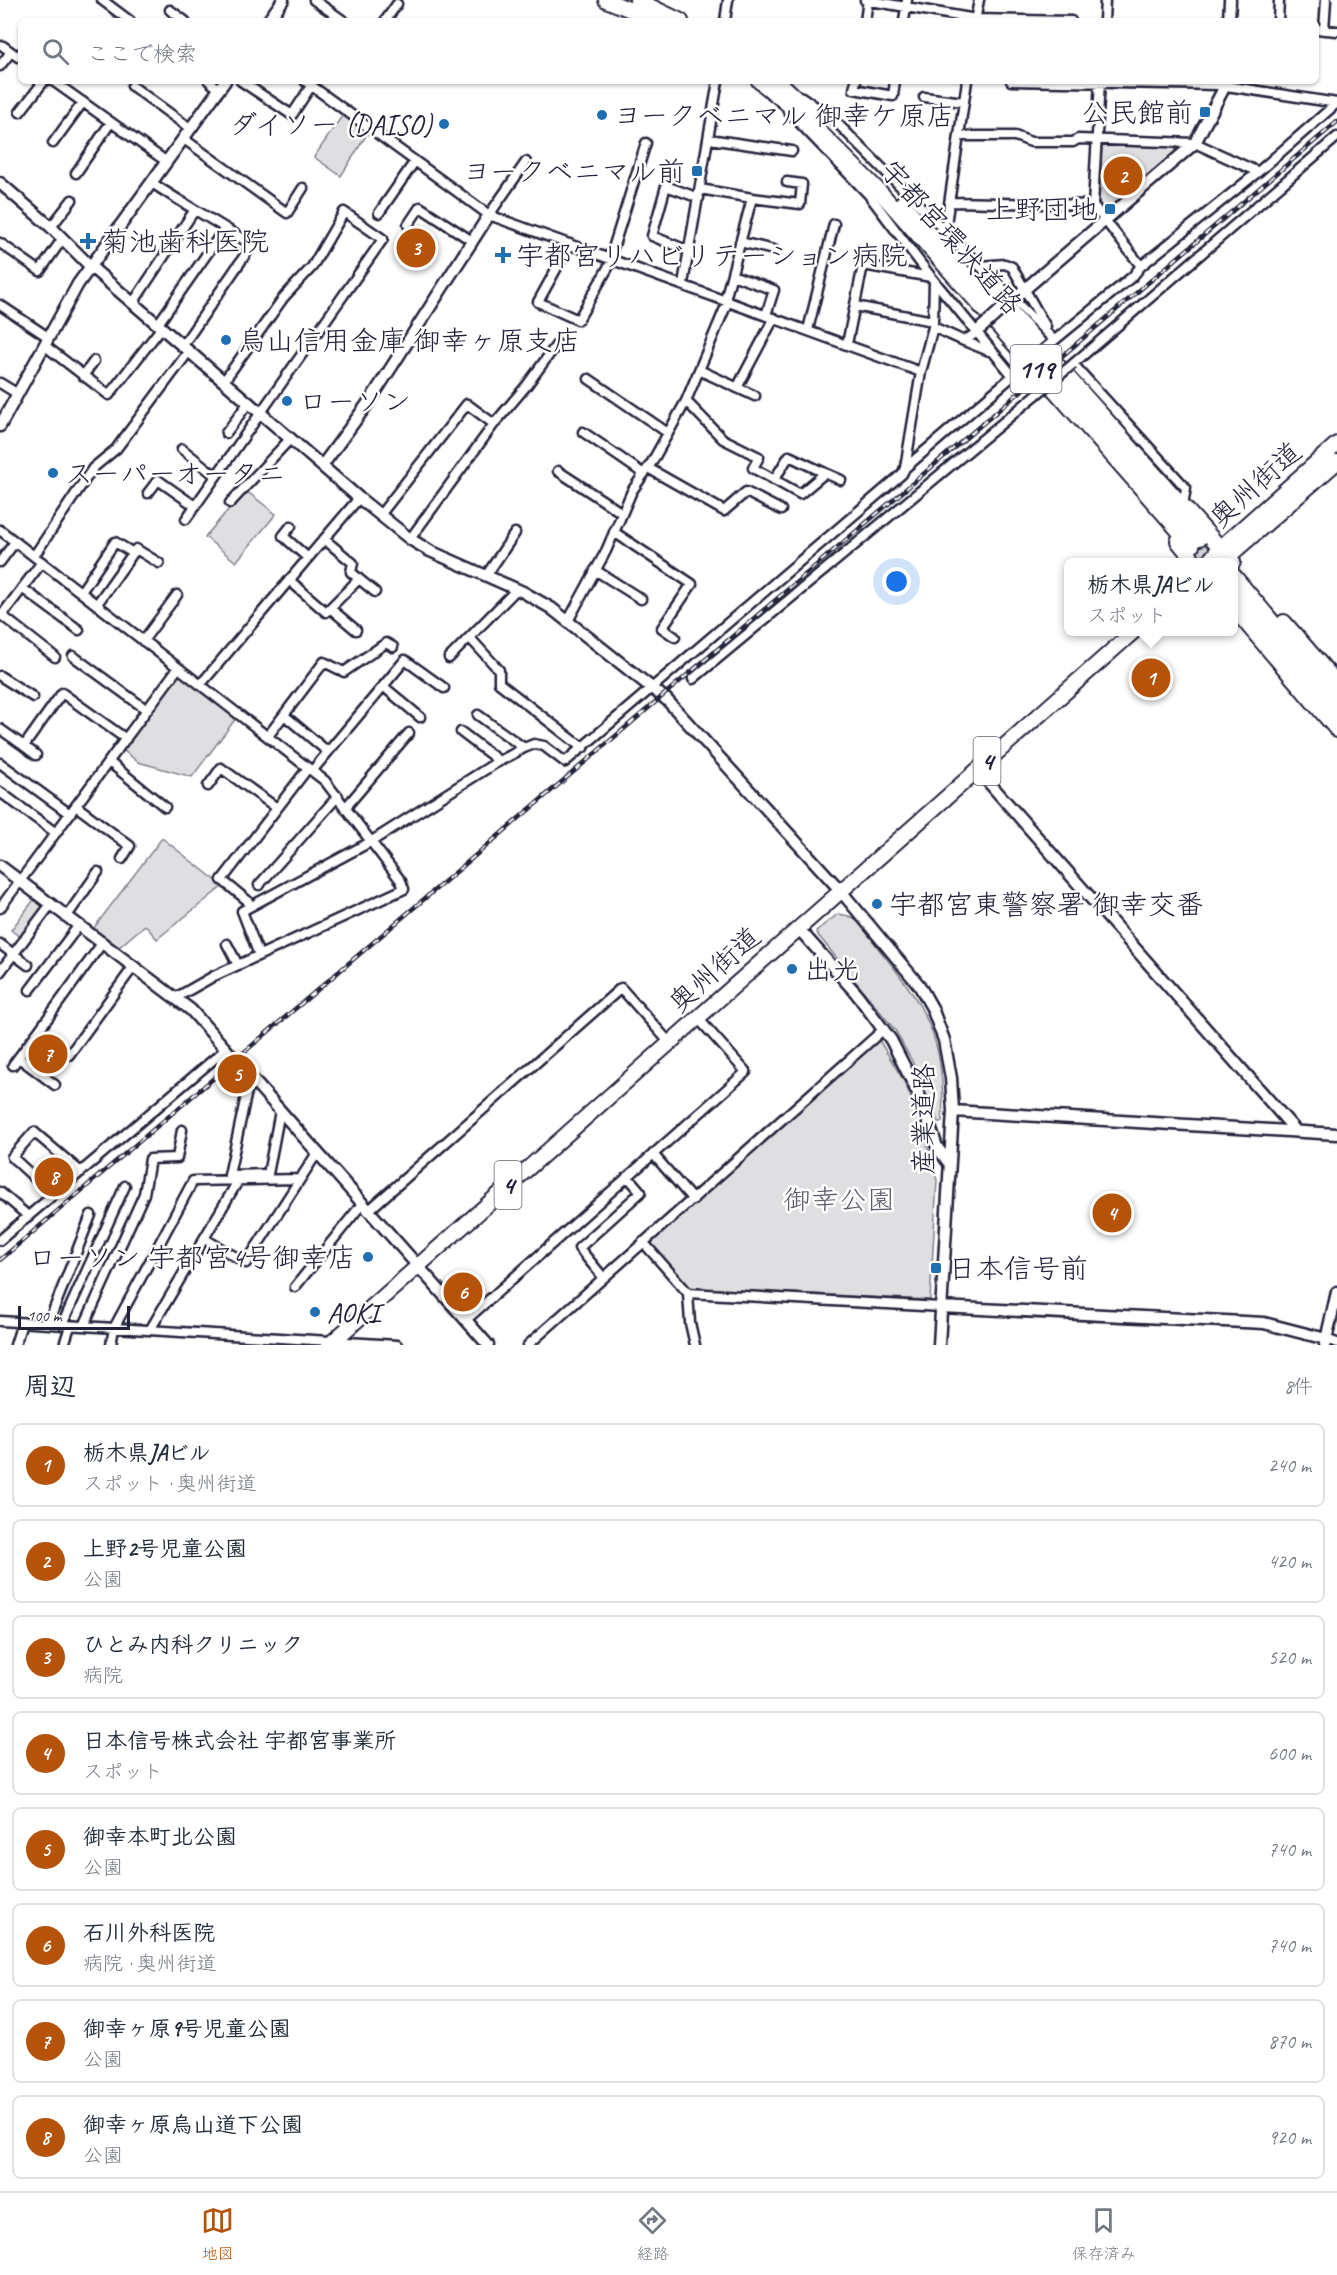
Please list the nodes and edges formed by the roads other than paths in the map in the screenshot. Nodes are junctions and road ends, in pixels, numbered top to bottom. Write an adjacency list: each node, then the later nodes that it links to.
1 (102, 0): 15 (street)
2 (283, 0): 16 (street)
3 (314, 0): 17 (street)
4 (606, 0): 19 (highway)
5 (638, 0): 20 (highway)
6 (728, 0): 21 (street)
7 (867, 0): 13 (street); 22 (street)
8 (979, 0): 25 (street)
9 (1105, 0): 26 (street)
10 (1230, 0): 27 (street)
11 (1279, 0): 28 (street)
12 (1326, 0): 29 (street)
13 (906, 3): 23 (street); 24 (street)
14 (397, 4): 18 (street)
15 (126, 18)
16 (270, 18)
17 (340, 18)
18 (387, 18)
19 (651, 18)
20 (675, 18)
21 (725, 18)
22 (865, 18)
23 (904, 18)
24 (968, 18)
25 (976, 18)
26 (1104, 18)
27 (1229, 18)
28 (1278, 18)
29 (1320, 30): 30 (street)
30 (1337, 31)
31 (3, 46): 32 (street)
32 (11, 52): 33 (street); 34 (street)
33 (18, 57)
34 (0, 66)
35 (42, 84): 53 (street)
36 (57, 84): 50 (street)
37 (246, 84): 38 (street)
38 (308, 84)
39 (309, 84): 65 (street)
40 (718, 84): 59 (street)
41 (855, 84): 42 (street)
42 (895, 84)
43 (967, 84): 51 (street)
44 (1100, 84): 60 (street)
45 (1226, 84): 52 (street); 63 (street)
46 (222, 85): 55 (street)
47 (132, 86): 55 (street)
48 (779, 86): 75 (highway, 宇都宮環状道路 / 119); 88 (highway, 宇都宮環状道路 / 119); 101 (street)
49 (924, 97): 51 (street)
50 (83, 102): 54 (street); 61 (street)
51 (964, 102): 56 (street)
52 (1337, 103): 69 (street)
53 (20, 112)
54 (111, 122): 66 (street); 68 (street)
55 (191, 129): 58 (street)
56 (959, 136): 60 (street); 78 (street)
57 (1337, 137): 122 (street)
58 (184, 139): 66 (street); 73 (street)
59 (709, 139): 64 (street); 74 (street)
60 (1097, 140): 63 (street); 79 (street)
61 (53, 143)
62 (646, 143): 96 (street)
63 (1195, 143): 69 (street); 83 (street)
64 (792, 151)
65 (415, 161): 81 (street); 82 (street)
66 (167, 162): 72 (street)
67 (526, 162): 82 (street)
68 (76, 172)
69 (1258, 172): 98 (street)
70 (787, 182): 76 (street)
71 (0, 183): 86 (street, 産業道路)
72 (152, 183): 80 (street); 99 (street)
73 (303, 188)
74 (699, 193): 76 (street); 94 (street); 94 (street)
75 (881, 193): 88 (highway, 宇都宮環状道路 / 119); 172 (highway)
76 (752, 198): 91 (street)
77 (72, 200): 86 (street)
78 (950, 201): 79 (street); 88 (street)
79 (1093, 205): 83 (street)
80 (194, 211): 87 (street); 106 (street)
81 (379, 213)
82 (489, 215): 90 (street); 93 (street)
83 (1105, 222): 98 (street); 103 (street)
84 (834, 224): 112 (street)
85 (408, 225): 90 (street)
86 (51, 227): 89 (street, 産業道路)
87 (225, 228): 111 (street); 119 (street)
88 (939, 233): 97 (street); 156 (highway)
89 (63, 238): 92 (street); 99 (street, 産業道路)
90 (472, 241): 145 (street)
91 (740, 242): 95 (street); 100 (street)
92 (0, 243)
93 (570, 244): 96 (street); 96 (street)
94 (689, 250): 102 (street)
95 (774, 250)
96 (611, 259): 102 (street)
97 (980, 266): 103 (street); 105 (street)
98 (1141, 266): 116 (street)
99 (91, 267): 106 (street, 産業道路); 114 (street)
100 (732, 275): 104 (street); 109 (street)
101 (932, 279): 108 (street); 110 (street); 113 (street)
102 (683, 285): 104 (street)
103 (1024, 290): 105 (street); 116 (street)
104 (727, 300): 109 (street); 123 (street)
105 (1013, 300): 113 (street, bridge); 116 (street)
106 (134, 303): 111 (street, 産業道路)
107 (0, 306): 114 (street)
108 (855, 306): 110 (street); 118 (street)
109 (770, 316): 112 (street); 130 (street)
110 (933, 324): 115 (street); 124 (street)
111 (160, 325): 119 (street, 産業道路); 126 (street)
112 (808, 330): 118 (street)
113 (978, 330): 115 (street); 120 (street)
114 (46, 341): 126 (street); 131 (street)
115 (964, 341): 120 (street)
116 (1052, 342): 125 (street, bridge)
117 (557, 344): 136 (street)
118 (847, 345): 124 (street)
119 (186, 348): 128 (street, 産業道路); 170 (street)
120 (993, 352): 125 (street)
121 (94, 360): 126 (street)
122 (1072, 364): 156 (street); 209 (street, bridge)
123 (699, 370): 130 (street); 133 (street)
124 (921, 372): 146 (street)
125 (1015, 374): 146 (street)
126 (83, 376)
127 (589, 379): 140 (street)
128 (224, 381): 134 (street, 産業道路); 135 (street)
129 (0, 382): 131 (street)
130 (737, 388): 132 (street)
131 (18, 394): 137 (street)
132 (755, 396)
133 (686, 401): 140 (street); 151 (street)
134 (249, 402): 135 (street, 産業道路); 139 (street)
135 (261, 413): 141 (street, 産業道路); 150 (street)
136 (494, 424): 160 (street); 167 (street)
137 (0, 426)
138 (583, 432): 148 (street)
139 (226, 433)
140 (668, 433): 148 (street)
141 (291, 438): 145 (street, 産業道路); 155 (street)
142 (1337, 444): 174 (highway, 奥州街道)
143 (182, 449): 150 (street)
144 (1337, 462): 175 (highway, 奥州街道)
145 (322, 466): 154 (street, 産業道路)
146 (905, 468): 213 (street)
147 (558, 471): 159 (street)
148 (646, 471): 158 (street); 159 (street)
149 (825, 473): 151 (street); 151 (street); 152 (street)
150 (216, 476): 157 (street)
151 (774, 480)
152 (841, 480)
153 (148, 493): 157 (street)
154 (359, 498): 160 (street, 産業道路); 166 (street)
155 (230, 503)
156 (1183, 505): 173 (highway)
157 (195, 506): 161 (street)
158 (781, 510)
159 (622, 513): 164 (street)
160 (380, 515): 167 (street, 産業道路)
161 (186, 519)
162 (291, 526): 171 (street)
163 (0, 530): 168 (street)
164 (614, 532): 179 (street); 200 (street)
165 (515, 533): 181 (street)
166 (324, 539): 171 (street); 182 (street)
167 (410, 539): 181 (street, 産業道路)
168 (15, 542): 170 (street); 176 (street)
169 (133, 553): 178 (street); 187 (street); 192 (street)
170 (34, 556): 177 (street)
171 (308, 558): 183 (street)
172 (1192, 558)
173 (1225, 558)
174 (1227, 558)
175 (1227, 558)
176 (0, 562)
177 (42, 562): 185 (street); 187 (street)
178 (159, 563)
179 (595, 570): 191 (street); 196 (street)
180 (1238, 572): 210 (highway)
181 (486, 576): 186 (street, 産業道路)
182 (359, 579): 188 (street); 193 (street)
183 (289, 580): 193 (street); 211 (street)
184 (1238, 582): 216 (highway)
185 (22, 588): 194 (street); 197 (street)
186 (517, 590): 196 (street, 産業道路); 201 (street)
187 (81, 592): 192 (street)
188 (375, 592)
189 (177, 595): 202 (street)
190 (1238, 598): 220 (highway)
191 (641, 599)
192 (97, 604): 202 (street)
193 (330, 608): 198 (street)
194 (1, 615): 205 (street)
195 (1238, 615): 223 (highway)
196 (568, 621): 213 (street, 産業道路)
197 (79, 630)
198 (356, 630)
199 (1128, 636): 236 (highway, 奥州街道 / 4)
200 (675, 637)
201 (470, 638): 206 (street); 230 (street)
202 (143, 641): 207 (street)
203 (393, 647): 218 (street)
204 (74, 656): 217 (street)
205 (55, 657)
206 (449, 658)
207 (178, 668): 211 (street); 217 (street)
208 (0, 676): 215 (street)
209 (693, 679)
210 (1337, 683)
211 (201, 684): 226 (street)
212 (383, 686): 214 (street); 221 (street); 231 (street)
213 (651, 687): 230 (street); 253 (street, 産業道路)
214 (444, 688)
215 (33, 698)
216 (1337, 699)
217 (147, 710): 227 (street)
218 (284, 715): 226 (street); 231 (street)
219 (478, 715): 229 (street)
220 (1337, 715)
221 (420, 717)
222 (0, 729): 228 (street)
223 (1337, 730)
224 (461, 732): 233 (street)
225 (409, 733): 243 (street)
226 (268, 736): 237 (street)
227 (126, 739): 228 (street); 234 (street)
228 (24, 746): 232 (street)
229 (524, 748): 230 (street); 233 (street)
230 (583, 748)
231 (328, 753): 237 (street)
232 (36, 755)
233 (499, 761): 247 (street)
234 (109, 762): 241 (street); 242 (street)
235 (0, 763): 245 (street)
236 (977, 769): 253 (highway, 奥州街道 / 4); 283 (street)
237 (310, 770): 240 (street); 244 (street)
238 (208, 786): 244 (street)
239 (0, 792): 246 (street)
240 (338, 796): 243 (street); 252 (street)
241 (76, 806): 245 (street); 248 (street)
242 (165, 807)
243 (346, 807): 247 (street)
244 (277, 808): 255 (street)
245 (70, 814): 246 (street)
246 (56, 833): 251 (street)
247 (372, 841): 255 (street); 264 (street)
248 (122, 859)
249 (0, 866): 251 (street)
250 (98, 872): 257 (street)
251 (20, 881): 254 (street); 256 (street)
252 (260, 885)
253 (840, 890): 259 (highway, 奥州街道 / 4); 281 (street, 産業道路)
254 (51, 904): 257 (street); 263 (street)
255 (249, 907): 264 (street)
256 (0, 908)
257 (67, 916): 258 (street)
258 (79, 925): 260 (street); 269 (street)
259 (798, 928): 271 (highway, 奥州街道 / 4); 272 (street)
260 (103, 942): 267 (street); 273 (street)
261 (0, 944): 263 (street)
262 (227, 944): 266 (street)
263 (13, 954): 265 (street); 268 (street)
264 (259, 956): 266 (street)
265 (28, 965)
266 (238, 965): 270 (street)
267 (135, 966): 270 (street); 273 (street)
268 (0, 972)
269 (30, 990)
270 (177, 997): 275 (street)
271 (697, 1017): 274 (highway, 奥州街道 / 4); 286 (street)
272 (884, 1029): 287 (street); 295 (street)
273 (37, 1033): 276 (street)
274 (669, 1042): 296 (street); 302 (highway, 奥州街道 / 4)
275 (226, 1049): 278 (street); 288 (street)
276 (19, 1058): 277 (street); 279 (street)
277 (13, 1065)
278 (250, 1077): 280 (street); 280 (street)
279 (55, 1085)
280 (280, 1111): 285 (street)
281 (953, 1111): 283 (street); 287 (street, 産業道路)
282 (182, 1130): 313 (street)
283 (1296, 1131): 284 (street)
284 (1337, 1134)
285 (317, 1153): 290 (street); 296 (street)
286 (653, 1154): 289 (street); 295 (street)
287 (948, 1162): 307 (street, 産業道路)
288 (81, 1172): 294 (street); 294 (street)
289 (628, 1177): 303 (street); 308 (street)
290 (299, 1179): 291 (street); 299 (street)
291 (238, 1181): 299 (street); 314 (street)
292 (125, 1186): 312 (street)
293 (0, 1192): 298 (street)
294 (53, 1195): 298 (street)
295 (693, 1200): 301 (street)
296 (365, 1207): 302 (street); 304 (street)
297 (91, 1215): 311 (street)
298 (28, 1216): 300 (street)
299 (205, 1239): 315 (street)
300 (0, 1240)
301 (644, 1242): 303 (street); 306 (street)
302 (418, 1266): 308 (street); 317 (highway, 奥州街道 / 4)
303 (603, 1277): 324 (street)
304 (295, 1287)
305 (1337, 1292): 316 (street)
306 (688, 1293): 307 (street); 325 (street)
307 (942, 1306): 316 (street); 326 (street, 産業道路)
308 (466, 1320): 323 (street)
309 (0, 1322): 310 (street)
310 (22, 1323): 311 (street); 319 (street)
311 (48, 1324): 312 (street)
312 (66, 1325): 313 (street); 320 (street)
313 (84, 1326): 314 (street)
314 (114, 1328): 315 (street); 321 (street)
315 (150, 1330): 317 (street)
316 (1325, 1342): 318 (street)
317 (331, 1343): 322 (street)
318 (1337, 1343)
319 (15, 1345)
320 (64, 1345)
321 (111, 1345)
322 (397, 1345)
323 (488, 1345)
324 (528, 1345)
325 (695, 1345)
326 (939, 1345)

